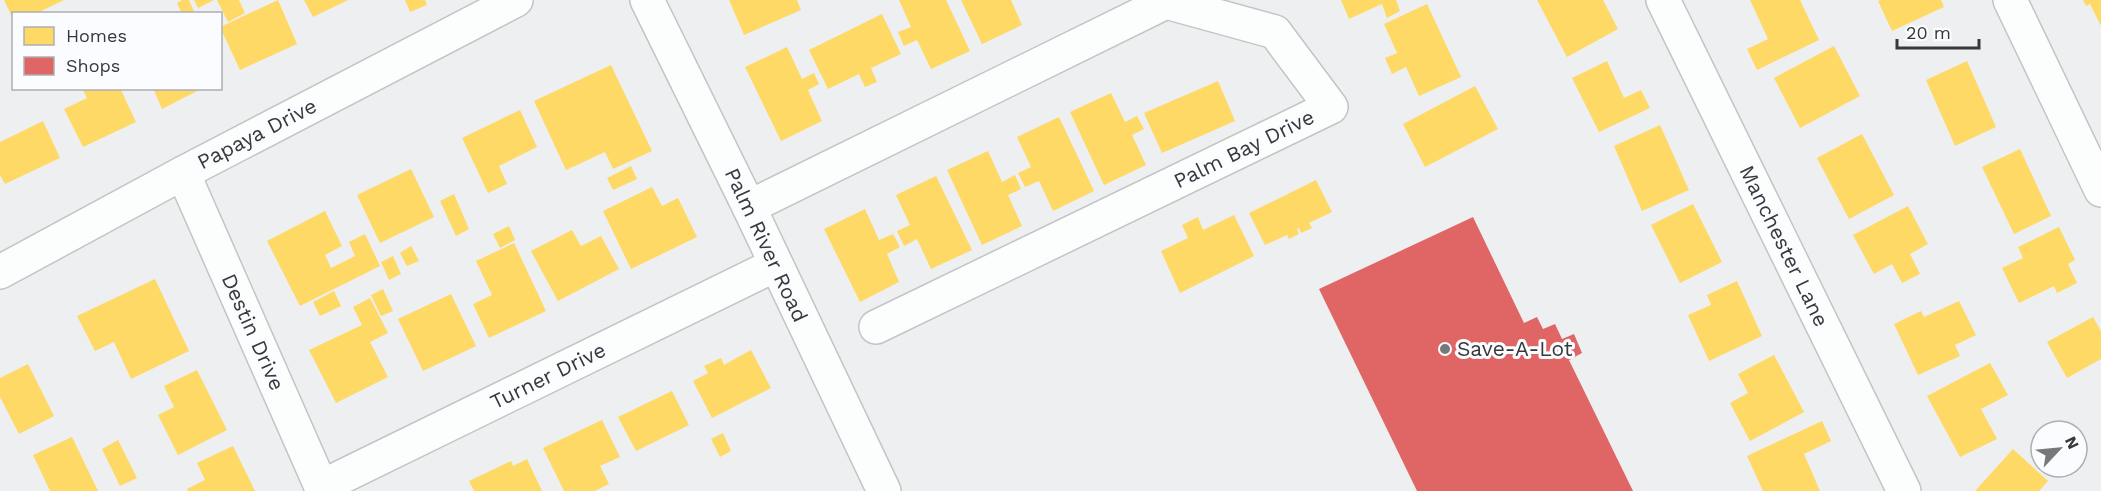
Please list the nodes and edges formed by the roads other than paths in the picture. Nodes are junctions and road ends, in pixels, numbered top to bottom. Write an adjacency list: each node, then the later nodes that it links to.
1 (516, 0): 5 (street, Papaya Drive)
2 (647, 0): 7 (street, Palm River Road)
3 (1664, 0): 13 (street, Manchester Lane)
4 (2010, 0): 6 (street)
5 (183, 172): 9 (street, Papaya Drive); 11 (street, Destin Drive)
6 (2101, 190)
7 (749, 207): 8 (street, Palm River Road); 10 (street, Palm Bay Drive)
8 (775, 265): 11 (street, Turner Drive); 12 (street, Palm River Road)
9 (0, 272)
10 (876, 327)
11 (322, 489)
12 (884, 491)
13 (1904, 491)

